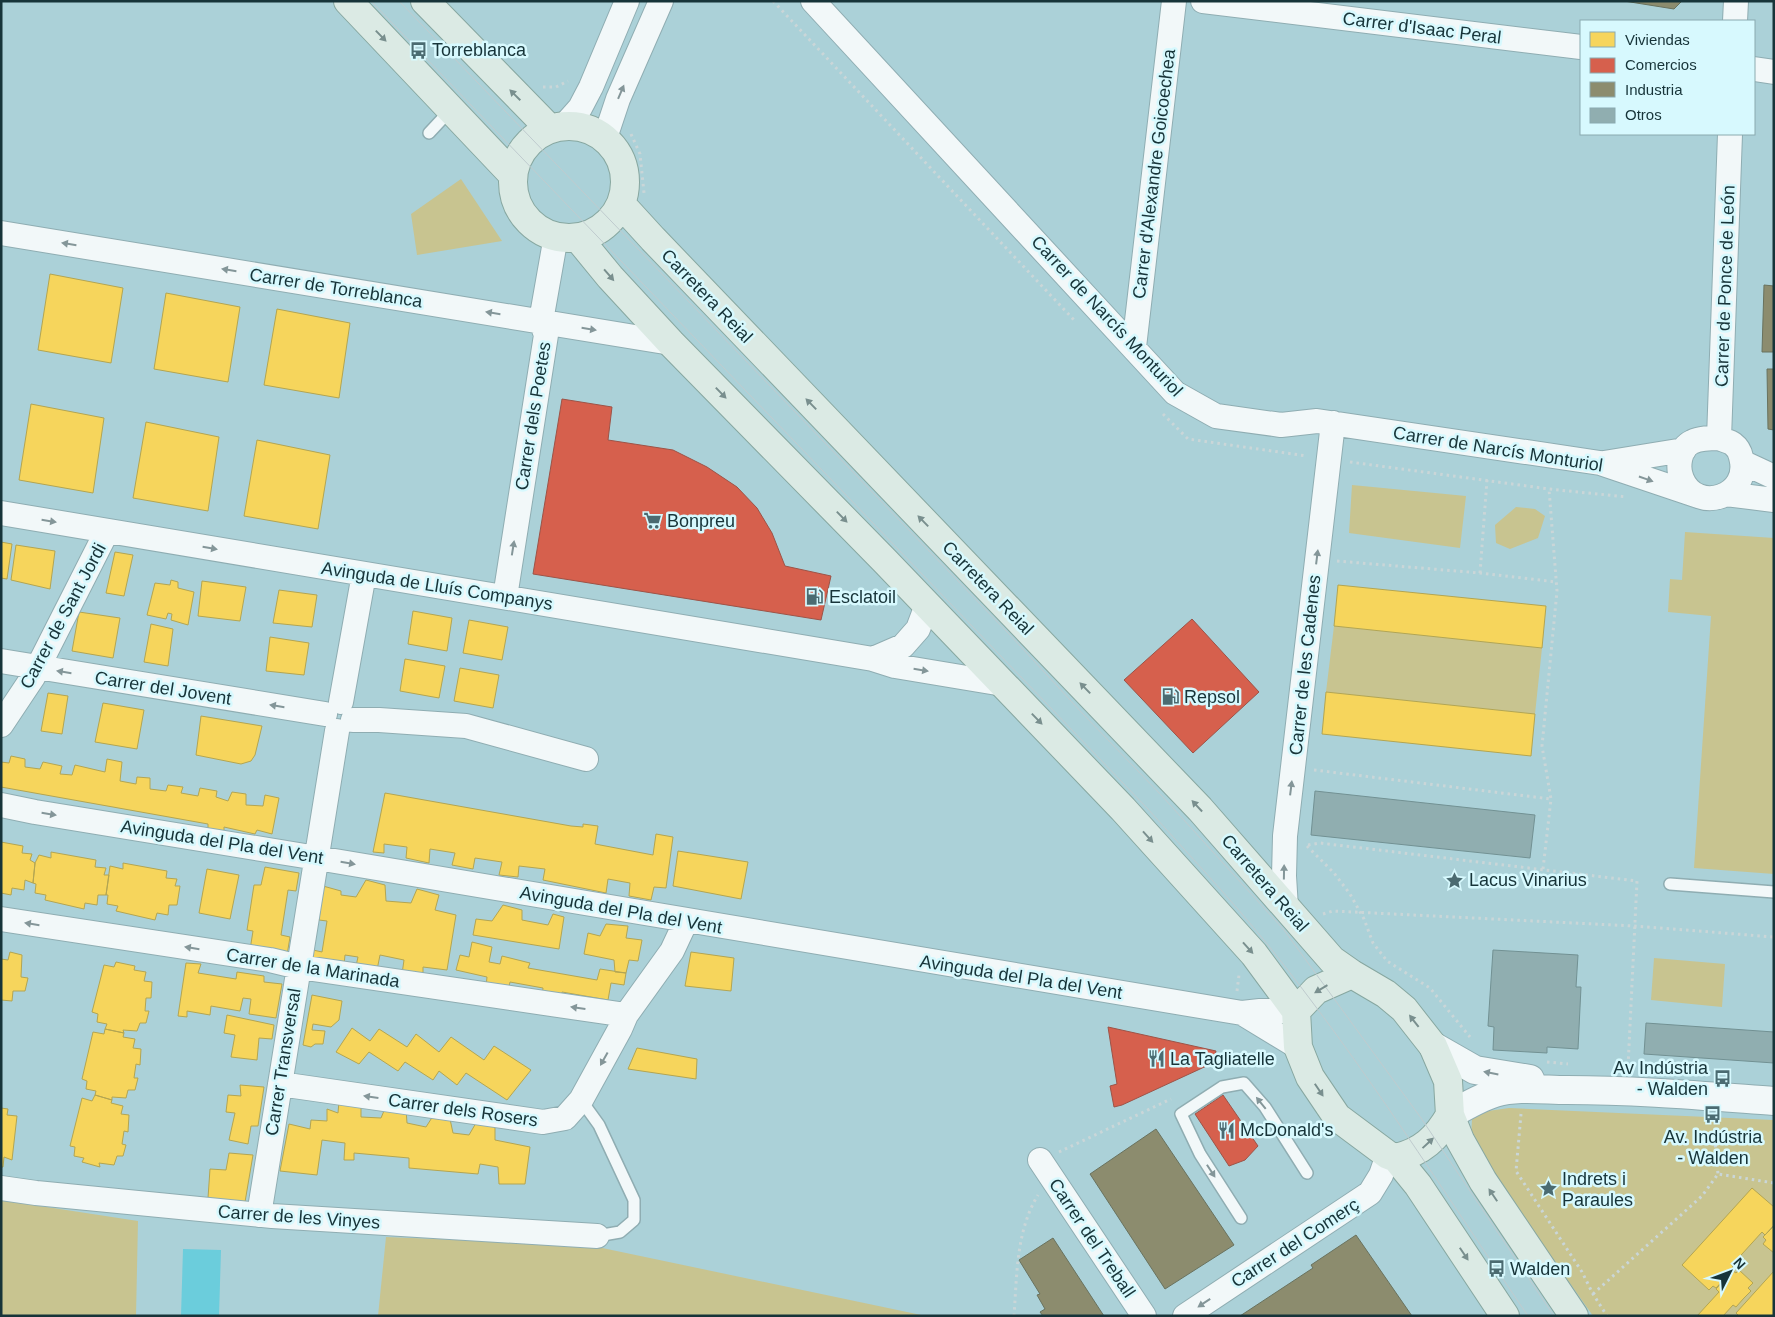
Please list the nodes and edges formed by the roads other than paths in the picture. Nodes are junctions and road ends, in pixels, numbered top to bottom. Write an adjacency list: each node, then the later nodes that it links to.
1 (348, 1): 13 (main road, one-way to 13)
2 (425, 1): 14 (main road, one-way to 2)
3 (627, 1): 14 (street)
4 (661, 1): 17 (street, one-way to 4)
5 (813, 1): 24 (street, Carrer de Narcís Monturiol)
6 (1174, 1): 24 (street, Carrer d'Alexandre Goicoechea)
7 (1203, 1): 10 (street, Carrer d'Isaac Peral)
8 (1736, 1): 9 (street)
9 (1735, 20)
10 (1580, 47)
11 (1755, 69): 12 (street)
12 (1774, 72)
13 (453, 111): 15 (lane); 18 (main road)
14 (557, 127): 17 (main road); 18 (main road)
15 (429, 133)
16 (1730, 135): 26 (street, Carrer de Ponce de León)
17 (605, 138): 19 (main road)
18 (513, 175): 21 (main road)
19 (621, 204): 21 (main road); 50 (main road, Carretera Reial, one-way to 19)
20 (1, 233): 22 (street, Carrer de Torreblanca, one-way to 20)
21 (567, 237): 22 (street, Carrer dels Poetes); 23 (main road, one-way to 23)
22 (541, 322): 23 (street, Carrer de Torreblanca, one-way to 23); 37 (street, Carrer dels Poetes, one-way to 22)
23 (671, 343): 38 (main road, one-way to 38)
24 (1134, 346): 25 (street, Carrer de Narcís Monturiol)
25 (1333, 423): 29 (street, Carrer de Narcís Monturiol); 50 (street, Carrer de les Cadenes, one-way to 25)
26 (1718, 438): 27 (street); 28 (street)
27 (1684, 450): 29 (street); 32 (street)
28 (1742, 462): 30 (street); 31 (street)
29 (1600, 463): 32 (street, Carrer de Narcís Monturiol, one-way to 32)
30 (1774, 476)
31 (1726, 494): 32 (street); 33 (street)
32 (1698, 496)
33 (1774, 500)
34 (1, 513): 35 (street, Avinguda de Lluís Companys, one-way to 35)
35 (107, 531): 36 (street, Avinguda de Lluís Companys, one-way to 36); 41 (street, Carrer de Sant Jordi)
36 (364, 574): 37 (street, Avinguda de Lluís Companys); 43 (street, Carrer Transversal)
37 (505, 597): 39 (street, Avinguda de Lluís Companys)
38 (928, 605): 39 (street); 42 (main road)
39 (873, 659): 42 (street, Avinguda de Lluís Companys, one-way to 42)
40 (1, 661): 41 (street, Carrer del Jovent)
41 (38, 668): 43 (street, Carrer del Jovent, one-way to 41); 44 (street, Carrer de Sant Jordi)
42 (1003, 684): 54 (main road, one-way to 54)
43 (339, 717): 45 (street, Carrer del Jovent); 47 (street, Carrer Transversal)
44 (1, 725)
45 (586, 759)
46 (1, 805): 47 (street, Avinguda del Pla del Vent, one-way to 47)
47 (317, 858): 52 (street, Avinguda del Pla del Vent, one-way to 52); 53 (street, Carrer Transversal)
48 (1670, 884): 49 (lane)
49 (1774, 892)
50 (1291, 914): 55 (main road, Carretera Reial)
51 (1, 919): 53 (street, Carrer de la Marinada, one-way to 51)
52 (686, 921): 56 (street, Avinguda del Pla del Vent); 58 (street, Carrer dels Rosers)
53 (298, 967): 58 (street, Carrer de la Marinada, one-way to 53); 61 (street, Carrer Transversal)
54 (1268, 972): 56 (street); 57 (main road)
55 (1352, 974): 57 (main road, one-way to 57); 59 (main road, Carretera Reial, one-way to 55)
56 (1251, 1012): 57 (street, Avinguda del Pla del Vent); 60 (street, Avinguda del Pla del Vent)
57 (1296, 1012): 60 (main road)
58 (626, 1015): 63 (street, Carrer dels Rosers, one-way to 63)
59 (1433, 1046): 62 (street, one-way to 59); 65 (main road, Carretera Reial)
60 (1287, 1048): 66 (main road, one-way to 66)
61 (280, 1084): 63 (street, Carrer dels Rosers, one-way to 61); 70 (street, Carrer Transversal)
62 (1626, 1090): 64 (street); 65 (street)
63 (581, 1100): 72 (lane)
64 (1774, 1101)
65 (1450, 1115): 66 (main road, one-way to 65); 76 (main road, Carretera Reial, one-way to 65)
66 (1392, 1156): 74 (street, Carrer del Comerç, one-way to 74); 75 (main road, one-way to 75)
67 (1045, 1168): 73 (street, Carrer del Treball)
68 (1308, 1173): 71 (lane, one-way to 71)
69 (1, 1188): 70 (street, Carrer de les Vinyes)
70 (259, 1215): 72 (street, Carrer de les Vinyes)
71 (1242, 1218)
72 (597, 1236)
73 (1144, 1316)
74 (1185, 1316)
75 (1505, 1316)
76 (1574, 1316)

